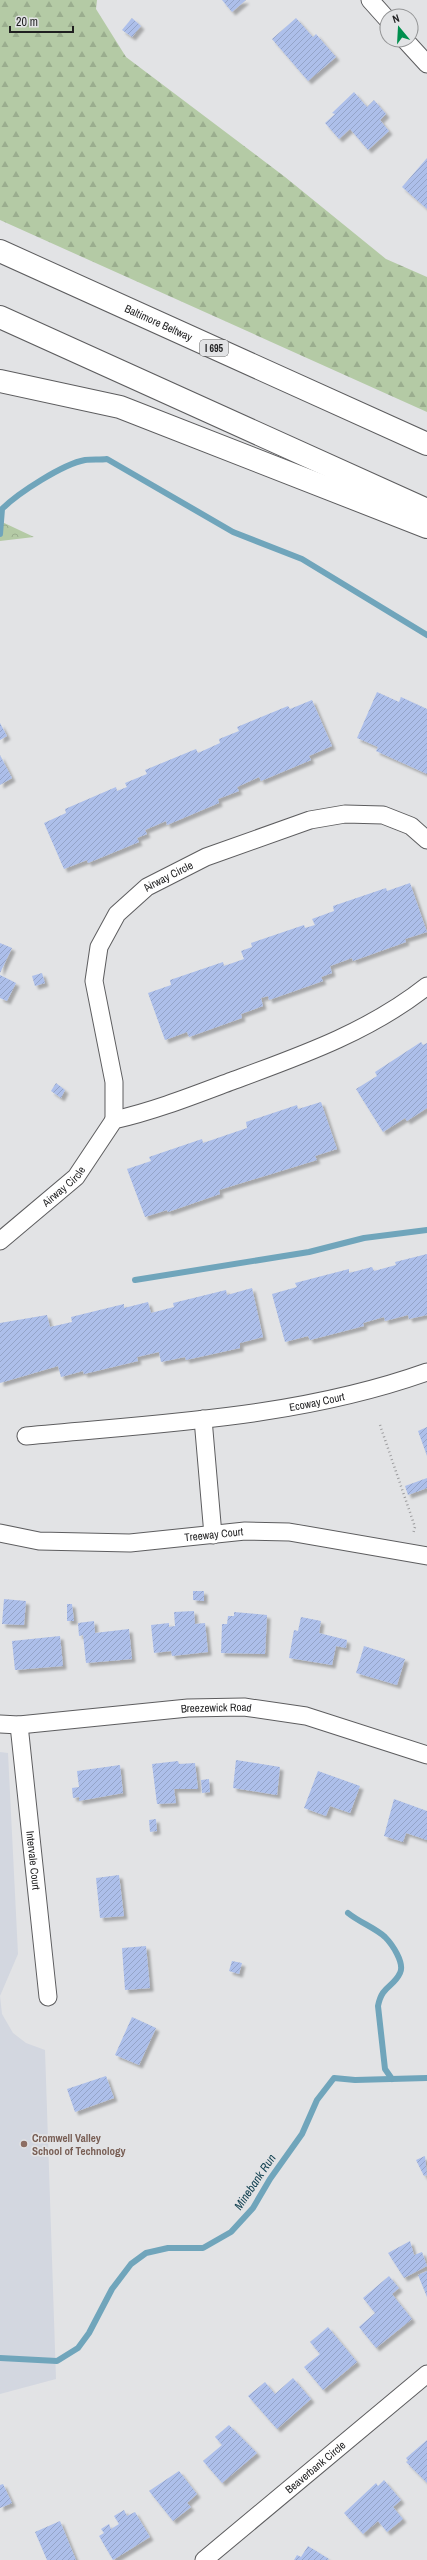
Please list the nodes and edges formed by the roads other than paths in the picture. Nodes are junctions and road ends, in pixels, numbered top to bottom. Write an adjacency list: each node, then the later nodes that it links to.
1 (370, 0): 2 (street)
2 (379, 10)
3 (412, 48): 4 (street)
4 (427, 64)
5 (0, 251): 8 (highway, Baltimore Beltway / I 695)
6 (0, 318): 9 (highway)
7 (0, 381): 10 (highway)
8 (427, 444)
9 (427, 510)
10 (427, 527)
11 (427, 840): 13 (street, Airway Circle)
12 (427, 986): 13 (street)
13 (114, 1120): 14 (street, Airway Circle)
14 (0, 1240)
15 (427, 1372): 16 (street, Ecoway Court)
16 (203, 1419): 17 (street, Ecoway Court); 19 (street)
17 (26, 1436)
18 (0, 1533): 19 (street, Treeway Court)
19 (213, 1535): 20 (street, Treeway Court)
20 (427, 1556)
21 (0, 1724): 22 (street, Breezewick Road)
22 (19, 1724): 23 (street, Breezewick Road); 24 (street, Intervale Court)
23 (427, 1755)
24 (48, 1997)
25 (427, 2374): 26 (street, Beaverbank Circle)
26 (204, 2560)

